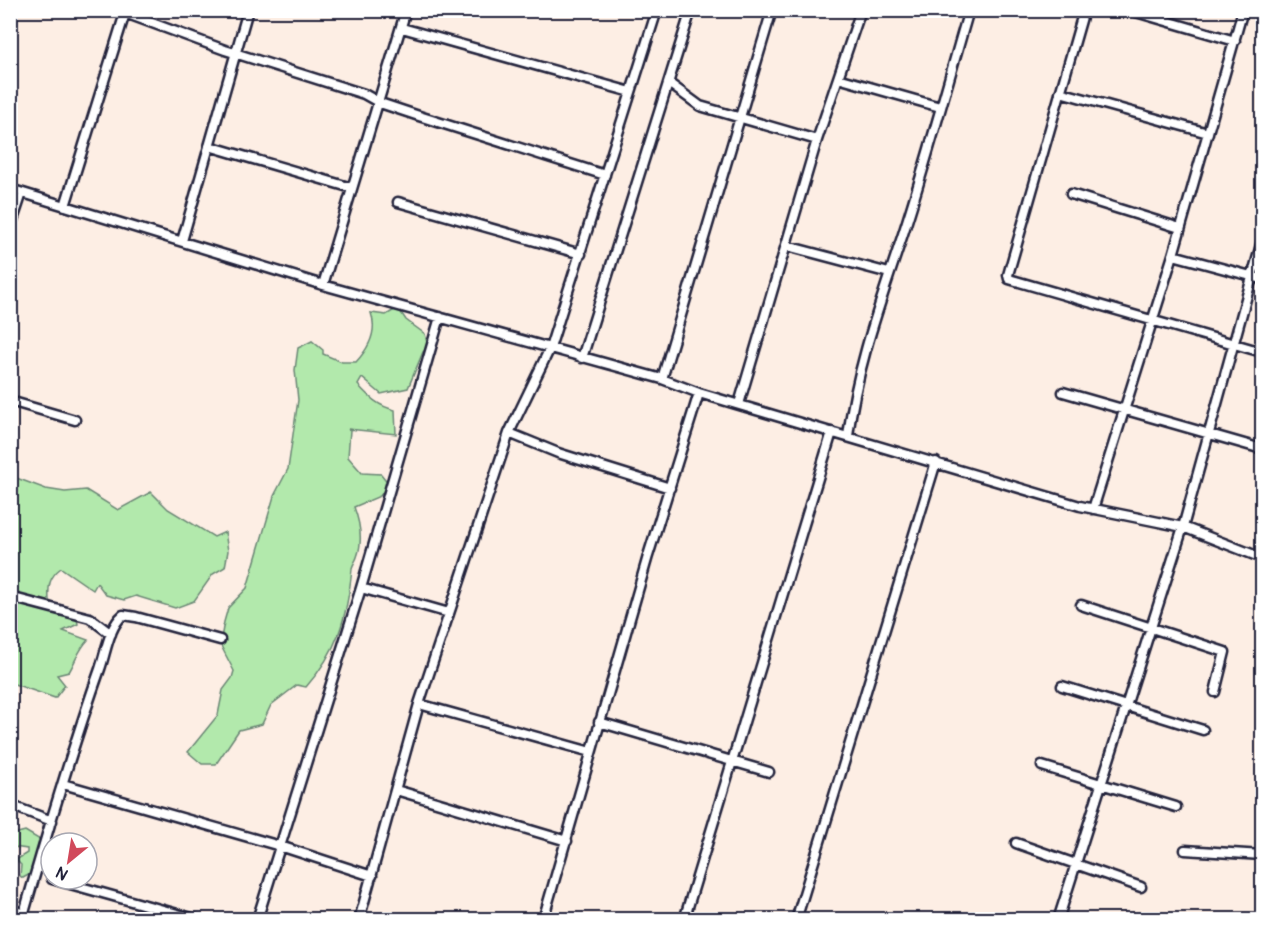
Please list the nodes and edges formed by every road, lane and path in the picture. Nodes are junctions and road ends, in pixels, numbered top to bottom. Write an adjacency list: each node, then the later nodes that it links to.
1 (248, 10): 14 (street)
2 (406, 10): 12 (street)
3 (691, 10): 16 (street)
4 (772, 10): 21 (street)
5 (861, 10): 15 (street)
6 (969, 10): 20 (street)
7 (1084, 10): 18 (street)
8 (1129, 10): 13 (street)
9 (1243, 10): 13 (street)
10 (653, 11): 17 (street)
11 (125, 12): 14 (street); 31 (street)
12 (402, 28): 17 (street); 19 (street)
13 (1234, 41): 22 (street)
14 (235, 53): 19 (street); 24 (street)
15 (838, 78): 20 (street); 23 (street)
16 (670, 84): 21 (street); 48 (street)
17 (631, 92): 25 (street)
18 (1060, 92): 22 (street); 44 (street)
19 (380, 103): 25 (street); 26 (street)
20 (940, 107): 39 (street)
21 (741, 119): 23 (street); 49 (street)
22 (1208, 133): 32 (street)
23 (817, 140): 36 (street)
24 (209, 146): 26 (street); 34 (street)
25 (605, 175): 37 (street)
26 (352, 188): 42 (street)
27 (10, 189): 28 (street)
28 (22, 193): 31 (street); 33 (street)
29 (1071, 194): 32 (street)
30 (398, 202): 37 (street)
31 (65, 206): 34 (street)
32 (1180, 228): 38 (street)
33 (10, 229)
34 (182, 241): 42 (street)
35 (1263, 241): 40 (street)
36 (787, 246): 39 (street); 53 (street)
37 (581, 254): 46 (street)
38 (1173, 255): 40 (street); 44 (street)
39 (889, 273): 59 (street)
40 (1252, 277): 41 (street); 45 (street)
41 (1263, 279)
42 (323, 285): 43 (street)
43 (440, 318): 46 (street); 66 (street)
44 (1152, 321): 45 (street); 54 (street)
45 (1234, 344): 47 (street); 58 (street)
46 (550, 348): 48 (street); 57 (street)
47 (1263, 352)
48 (582, 358): 49 (street)
49 (662, 379): 51 (street)
50 (1063, 392): 54 (street)
51 (699, 393): 53 (street); 62 (street)
52 (10, 400): 55 (street)
53 (739, 404): 56 (street)
54 (1124, 410): 58 (street); 63 (street)
55 (75, 420)
56 (832, 432): 59 (street); 80 (street)
57 (509, 433): 62 (street); 69 (street)
58 (1209, 435): 60 (street); 64 (street)
59 (848, 436): 61 (street)
60 (1263, 449)
61 (936, 462): 63 (street); 107 (street)
62 (670, 488): 77 (street)
63 (1093, 509): 64 (street)
64 (1183, 526): 65 (street); 70 (street)
65 (1263, 558)
66 (361, 588): 69 (street); 91 (street)
67 (10, 597): 71 (street)
68 (1081, 605): 70 (street)
69 (449, 613): 75 (street)
70 (1151, 627): 74 (street); 76 (street)
71 (111, 634): 72 (street); 83 (street)
72 (220, 640)
73 (1062, 686): 76 (street)
74 (1215, 692)
75 (419, 704): 79 (street); 85 (street)
76 (1126, 705): 78 (street); 84 (street)
77 (599, 722): 79 (street); 80 (street)
78 (1203, 730)
79 (591, 752): 89 (street)
80 (731, 761): 82 (street); 106 (street)
81 (1042, 766): 84 (street)
82 (769, 772)
83 (63, 784): 88 (street); 91 (street)
84 (1101, 784): 87 (street); 94 (street)
85 (396, 790): 89 (street); 97 (street)
86 (10, 805): 88 (street)
87 (1176, 807)
88 (52, 821): 95 (street)
89 (567, 841): 105 (street)
90 (1016, 843): 94 (street)
91 (280, 846): 97 (street); 103 (street)
92 (1185, 850): 93 (street)
93 (1263, 855)
94 (1076, 864): 98 (street); 108 (street)
95 (36, 874): 96 (street); 101 (street)
96 (39, 875)
97 (372, 876): 104 (street)
98 (1141, 887)
99 (95, 891): 102 (street)
100 (10, 909): 101 (street)
101 (23, 917)
102 (199, 920)
103 (257, 920)
104 (358, 920)
105 (543, 920)
106 (684, 920)
107 (796, 920)
108 (1058, 920)

